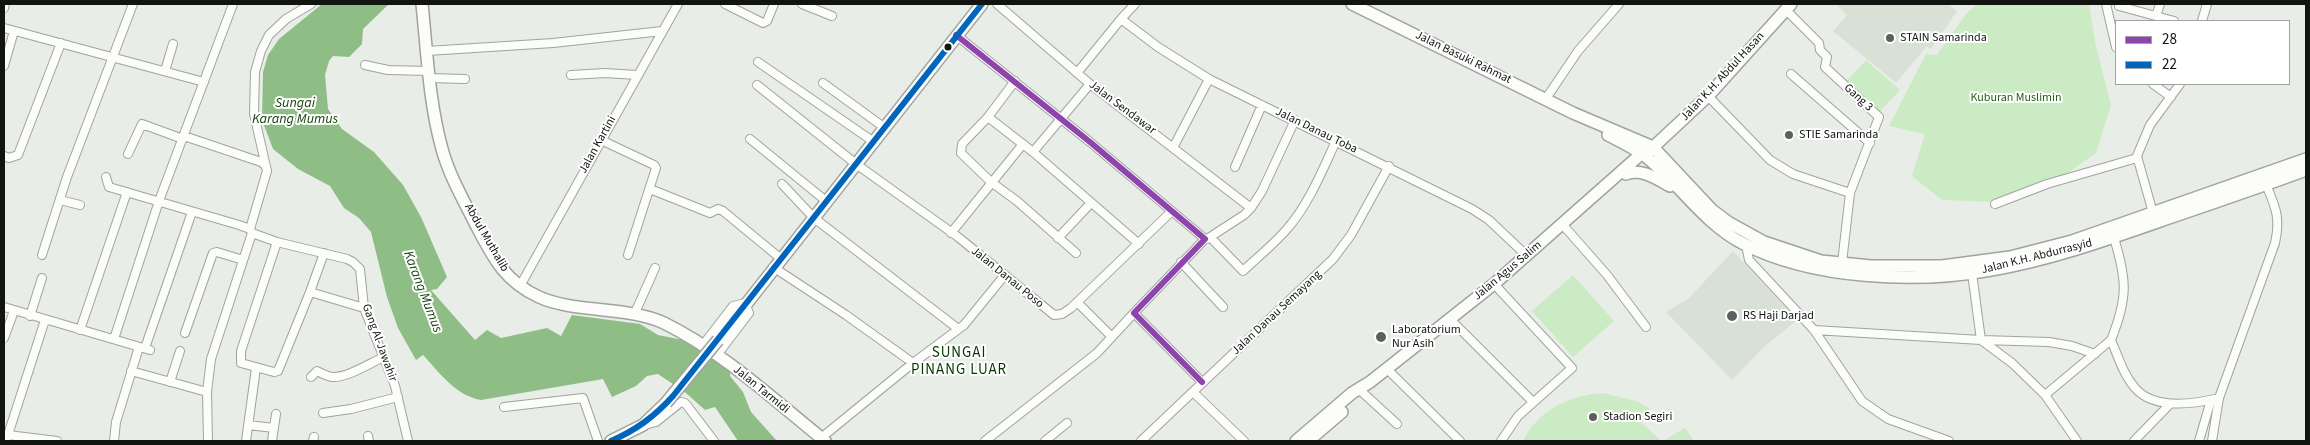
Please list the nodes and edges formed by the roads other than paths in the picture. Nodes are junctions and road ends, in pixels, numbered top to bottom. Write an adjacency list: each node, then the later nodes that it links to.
1 (5, 4): 20 (street)
2 (133, 4): 34 (street)
3 (233, 4): 47 (street)
4 (311, 4): 78 (street)
5 (678, 4): 28 (street, Jalan Kartini)
6 (725, 4): 7 (street)
7 (774, 4)
8 (802, 4): 21 (street)
9 (982, 4): 29 (street)
10 (997, 4): 39 (street, Jalan Sendawar)
11 (1135, 4): 23 (street)
12 (1352, 4): 55 (street, Jalan Basuki Rahmat)
13 (1620, 4): 55 (street)
14 (2106, 4): 31 (street)
15 (2160, 4): 22 (street)
16 (2207, 4): 25 (street)
17 (421, 6): 33 (street, Abdul Muthalib)
18 (1788, 6): 53 (street, Jalan K.H. Abdul Hasan); 67 (street, Gang 3)
19 (2120, 6): 22 (street)
20 (4, 8)
21 (832, 16)
22 (2156, 16): 24 (street)
23 (1121, 19): 39 (street); 46 (street, Jalan Danau Toba)
24 (2170, 20)
25 (2202, 20)
26 (4, 28): 27 (street)
27 (14, 31): 30 (street); 37 (street)
28 (662, 31): 33 (street); 43 (street, Jalan Kartini)
29 (956, 35): 45 (street); 61 (street)
30 (61, 43): 34 (street); 74 (street)
31 (2115, 43)
32 (173, 44): 38 (street)
33 (427, 51): 41 (street, Abdul Muthalib)
34 (112, 57): 38 (street); 91 (street)
35 (758, 62): 66 (street)
36 (365, 65): 41 (street)
37 (4, 66)
38 (165, 71): 47 (street)
39 (1077, 73): 49 (street, Jalan Sendawar)
40 (1791, 74): 67 (street)
41 (430, 75): 44 (street); 127 (street, Abdul Muthalib)
42 (571, 75): 43 (street)
43 (636, 75): 64 (street, Jalan Kartini)
44 (465, 79)
45 (1015, 80): 58 (street); 59 (street)
46 (1209, 80): 56 (street, Jalan Danau Toba); 69 (street)
47 (204, 82): 62 (street)
48 (823, 83): 61 (street)
49 (1090, 84): 59 (street); 69 (street, Jalan Sendawar)
50 (2155, 85): 54 (street)
51 (2179, 85): 54 (street)
52 (757, 86): 77 (street)
53 (1708, 96): 70 (street, Jalan K.H. Abdul Hasan); 90 (street)
54 (2172, 96): 75 (street)
55 (1545, 100): 57 (street, Jalan Basuki Rahmat)
56 (1262, 105): 60 (street, Jalan Danau Toba); 80 (street)
57 (1573, 113): 70 (street, Jalan Basuki Rahmat); 73 (street, Jalan Basuki Rahmat)
58 (988, 117): 68 (street); 85 (street)
59 (1062, 119): 71 (street); 98 (street)
60 (1295, 120): 65 (street, Jalan Danau Toba); 97 (street)
61 (885, 128): 66 (street)
62 (184, 138): 72 (street); 78 (street); 92 (street)
63 (750, 139): 93 (street)
64 (601, 140): 87 (street); 127 (street, Jalan Kartini)
65 (1336, 141): 79 (street, Jalan Danau Toba); 107 (street)
66 (874, 142): 77 (street)
67 (1870, 143): 90 (street, Gang 3)
68 (1023, 144): 71 (street); 85 (street)
69 (1174, 146): 97 (street, Jalan Sendawar)
70 (1653, 147): 73 (street, Jalan Agus Salim); 121 (street, Jalan K.H. Abdurrasyid)
71 (1033, 152): 94 (street)
72 (128, 154)
73 (1643, 155): 82 (street); 89 (street, Jalan K.H. Abdurrasyid); 101 (street, Jalan Agus Salim)
74 (4, 156)
75 (2137, 158): 95 (street); 100 (street)
76 (2306, 160): 84 (street, Jalan K.H. Abdurrasyid)
77 (856, 164): 93 (street); 105 (street, Jalan Danau Poso)
78 (266, 166): 104 (street)
79 (1389, 166): 116 (street, Jalan Danau Toba); 162 (street, Jalan Danau Semayang)
80 (1235, 167)
81 (2306, 170): 84 (street, Jalan K.H. Abdurrasyid)
82 (1626, 174): 89 (street); 101 (street)
83 (106, 177): 88 (street, Gang Al-Jawahir)
84 (2264, 180): 100 (street, Jalan K.H. Abdurrasyid); 108 (street, Jalan K.H. Abdurrasyid); 169 (street)
85 (991, 182): 105 (street); 106 (street)
86 (782, 184): 102 (street)
87 (650, 189): 115 (street); 119 (street)
88 (127, 192): 92 (street, Gang Al-Jawahir); 142 (street)
89 (1683, 192): 111 (street, Jalan K.H. Abdurrasyid)
90 (1850, 193): 121 (street, Gang 3)
91 (60, 200): 96 (street); 114 (street)
92 (160, 201): 99 (street, Gang Al-Jawahir); 147 (street)
93 (826, 201): 102 (street)
94 (1092, 203): 106 (street); 110 (street)
95 (1995, 204)
96 (80, 205)
97 (1251, 208): 107 (street)
98 (1172, 211): 107 (street); 110 (street, Jalan Danau Poso)
99 (192, 212): 104 (street, Gang Al-Jawahir); 151 (street)
100 (2154, 213): 118 (street, Jalan K.H. Abdurrasyid)
101 (1574, 214): 103 (street, Jalan Agus Salim)
102 (814, 218): 119 (street); 141 (street)
103 (1563, 225): 116 (street, Jalan Agus Salim); 140 (street)
104 (251, 231): 109 (street, Gang Al-Jawahir); 117 (street)
105 (952, 233): 124 (street, Jalan Danau Poso)
106 (1058, 238): 113 (street)
107 (1208, 238): 120 (street)
108 (2114, 238): 118 (street, Jalan K.H. Abdurrasyid); 149 (street)
109 (277, 242): 112 (street, Gang Al-Jawahir); 157 (street)
110 (1139, 244): 129 (street, Jalan Danau Poso)
111 (1746, 245): 123 (street, Jalan K.H. Abdurrasyid); 143 (street)
112 (324, 253): 128 (street); 133 (street, Gang Al-Jawahir)
113 (1076, 253)
114 (42, 255)
115 (628, 255)
116 (1526, 255): 126 (street, Jalan Agus Salim)
117 (243, 260): 144 (street); 164 (street)
118 (2011, 261): 121 (street, Jalan K.H. Abdurrasyid); 123 (street, Jalan K.H. Abdurrasyid)
119 (777, 262): 130 (street); 156 (street)
120 (1181, 262): 132 (street); 135 (street)
121 (1842, 263)
122 (655, 268): 136 (street)
123 (1972, 273): 148 (street)
124 (1004, 276): 129 (street, Jalan Danau Poso); 141 (street)
125 (42, 278): 137 (street)
126 (1494, 284): 138 (street, Jalan Agus Salim); 171 (street)
127 (520, 286): 136 (street, Abdul Muthalib)
128 (310, 292): 133 (street); 157 (street)
129 (1077, 302): 145 (street)
130 (745, 303): 150 (street); 154 (street); 179 (street, bridge)
131 (4, 307): 134 (street)
132 (1223, 307)
133 (364, 308): 155 (street, Gang Al-Jawahir)
134 (14, 311): 137 (street); 146 (street)
135 (1134, 313): 145 (street); 162 (street)
136 (634, 315): 150 (street, Abdul Muthalib)
137 (30, 316): 139 (street)
138 (1450, 319): 158 (street, Jalan Agus Salim); 171 (street)
139 (45, 320): 142 (street); 182 (street)
140 (1646, 327)
141 (956, 328): 156 (street)
142 (80, 330): 147 (street)
143 (1814, 330): 148 (street); 201 (street)
144 (185, 333)
145 (1112, 337): 194 (street)
146 (4, 338)
147 (114, 339): 151 (street)
148 (1981, 340): 153 (street); 167 (street)
149 (2111, 340): 153 (street); 172 (street)
150 (699, 343): 154 (street, Jalan Tarmidi)
151 (145, 348): 159 (street)
152 (180, 351): 161 (street)
153 (2094, 354): 167 (street)
154 (717, 355): 183 (street, Jalan Tarmidi)
155 (384, 357): 160 (street); 168 (street, Gang Al-Jawahir)
156 (913, 362): 183 (street)
157 (256, 368): 178 (street)
158 (1387, 369): 163 (street, Jalan Agus Salim); 199 (street)
159 (131, 372): 161 (street); 186 (street)
160 (311, 377)
161 (170, 382): 164 (street)
162 (1202, 382): 165 (street, Jalan Danau Semayang)
163 (1370, 382): 166 (street, Jalan Agus Salim); 181 (street, Jalan Agus Salim)
164 (207, 392): 187 (street)
165 (1194, 392): 196 (street, Jalan Danau Semayang); 197 (street)
166 (1362, 392): 177 (street); 181 (street, Jalan Agus Salim)
167 (2045, 395): 202 (street)
168 (398, 397): 174 (street); 190 (street, Gang Al-Jawahir)
169 (2219, 398): 170 (street); 205 (street)
170 (2211, 400): 172 (street); 204 (street)
171 (1533, 402): 200 (street)
172 (2170, 404): 203 (street)
173 (504, 407): 191 (street)
174 (323, 413)
175 (276, 414): 180 (street)
176 (1067, 423): 195 (street)
177 (1397, 424)
178 (248, 425): 180 (street); 188 (street)
179 (643, 425): 192 (street); 193 (street)
180 (274, 428): 189 (street)
181 (1317, 428): 184 (street, Jalan Agus Salim); 198 (street)
182 (7, 438): 185 (street)
183 (823, 440)
184 (1305, 440)
185 (57, 441)
186 (114, 441)
187 (208, 441)
188 (246, 441)
189 (272, 441)
190 (408, 441)
191 (598, 441)
192 (611, 441)
193 (714, 441)
194 (985, 441)
195 (1045, 441)
196 (1141, 441)
197 (1244, 441)
198 (1328, 441)
199 (1460, 441)
200 (1501, 441)
201 (1949, 441)
202 (2077, 441)
203 (2134, 441)
204 (2199, 441)
205 (2212, 441)

